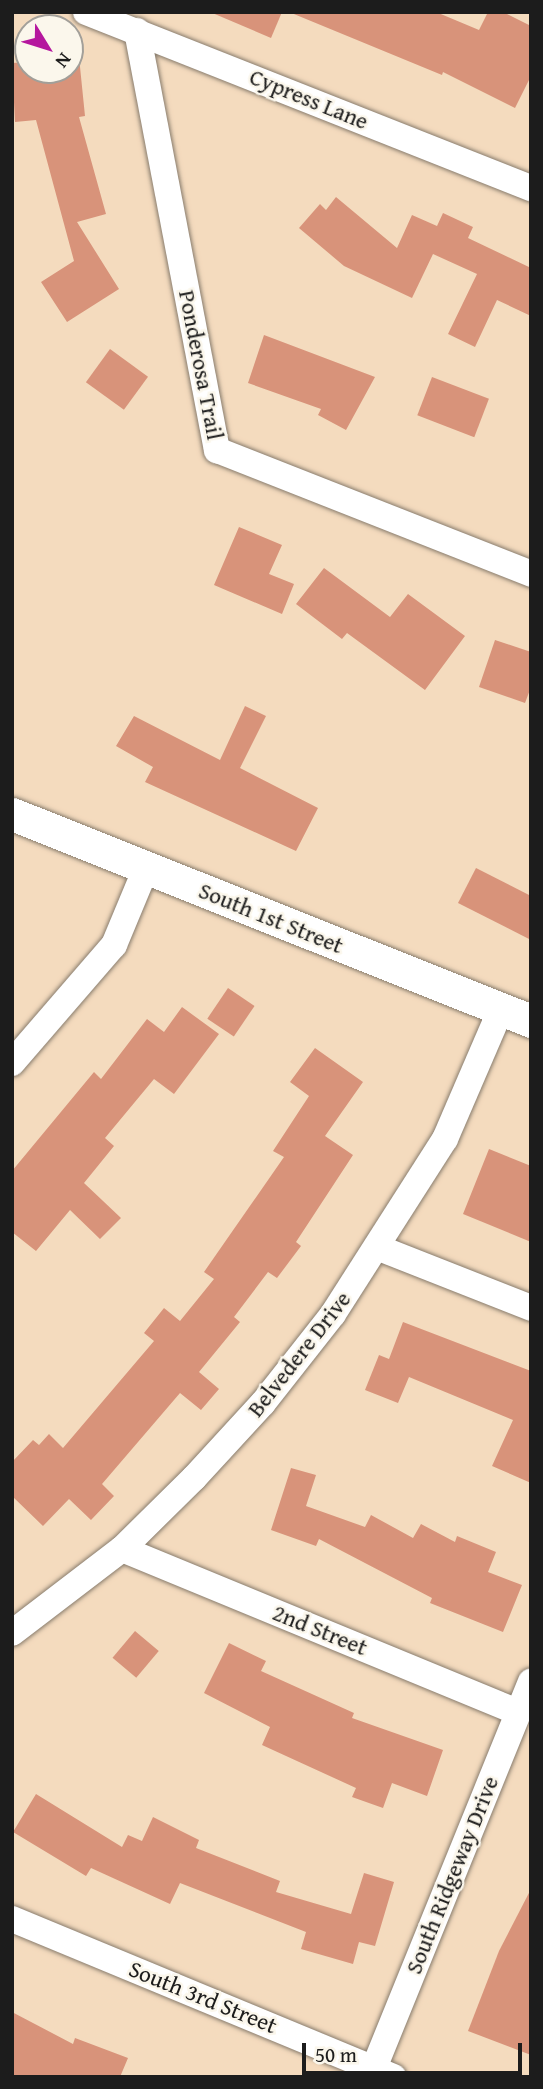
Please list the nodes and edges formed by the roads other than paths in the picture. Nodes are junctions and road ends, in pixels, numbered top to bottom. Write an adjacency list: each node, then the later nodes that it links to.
1 (86, 12): 2 (street, Cypress Lane)
2 (137, 30): 3 (street, Cypress Lane); 4 (street, Ponderosa Trail)
3 (531, 188)
4 (531, 574)
5 (12, 814): 6 (street, South 1st Street)
6 (146, 868): 7 (street, South 1st Street); 8 (street)
7 (516, 1015): 9 (street, Belvedere Drive)
8 (12, 1063)
9 (379, 1248): 10 (street); 11 (street, Belvedere Drive)
10 (531, 1308)
11 (122, 1549): 12 (street, Belvedere Drive); 14 (street, 2nd Street)
12 (12, 1633)
13 (531, 1682): 14 (street, South Ridgeway Drive)
14 (518, 1712): 16 (street, South Ridgeway Drive)
15 (12, 1919): 16 (street, South 3rd Street)
16 (384, 2072)

